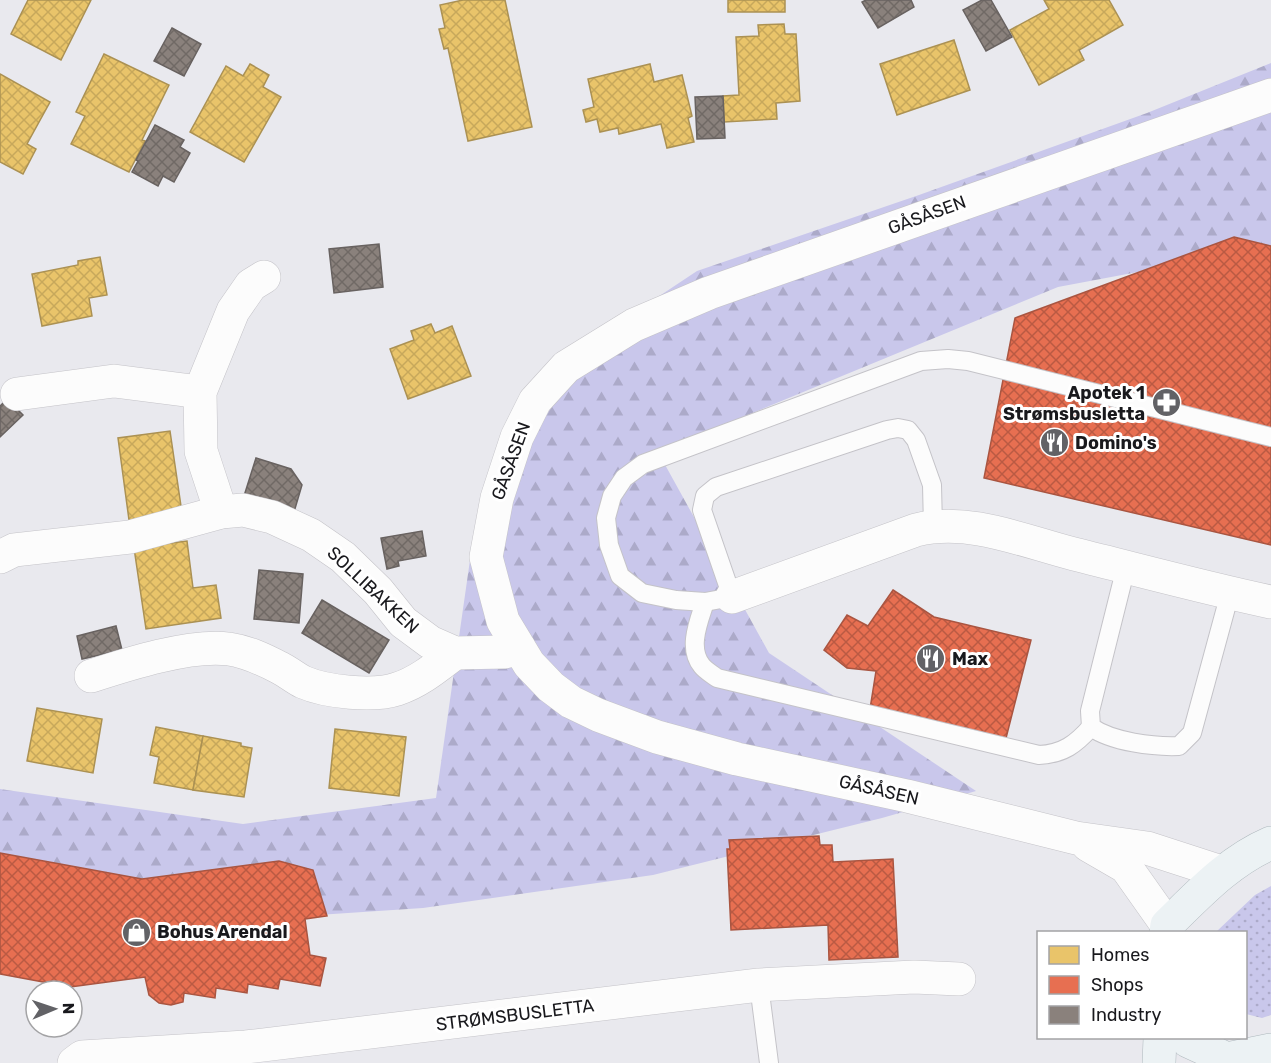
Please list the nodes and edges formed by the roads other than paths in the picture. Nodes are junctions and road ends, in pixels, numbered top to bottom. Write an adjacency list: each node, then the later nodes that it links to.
1 (1271, 95): 13 (street, GÅSÅSEN)
2 (264, 277): 3 (street)
3 (200, 392): 4 (street); 6 (street)
4 (17, 394)
5 (1271, 437): 11 (lane)
6 (221, 512): 8 (street, SOLLIBAKKEN); 14 (street, SOLLIBAKKEN)
7 (933, 526): 9 (street); 11 (street); 11 (lane)
8 (0, 557)
9 (1126, 567): 10 (street); 16 (lane)
10 (1230, 593): 12 (street); 16 (lane)
11 (718, 599): 16 (lane)
12 (1271, 602)
13 (519, 648): 14 (street, SOLLIBAKKEN); 17 (street, GÅSÅSEN)
14 (455, 652): 15 (street)
15 (91, 676)
16 (1091, 727)
17 (1076, 838): 19 (street, GÅSÅSEN); 20 (street, GÅSÅSEN)
18 (1271, 841): 19 (main road)
19 (1221, 872): 20 (main road)
20 (1167, 929)
21 (959, 979): 22 (street, STRØMSBUSLETTA)
22 (759, 985): 26 (street, STRØMSBUSLETTA); 28 (lane)
23 (1160, 1039): 29 (main road)
24 (1187, 1039): 25 (main road)
25 (1271, 1050)
26 (247, 1055): 27 (street, STRØMSBUSLETTA)
27 (74, 1063)
28 (769, 1063)
29 (1159, 1063)

